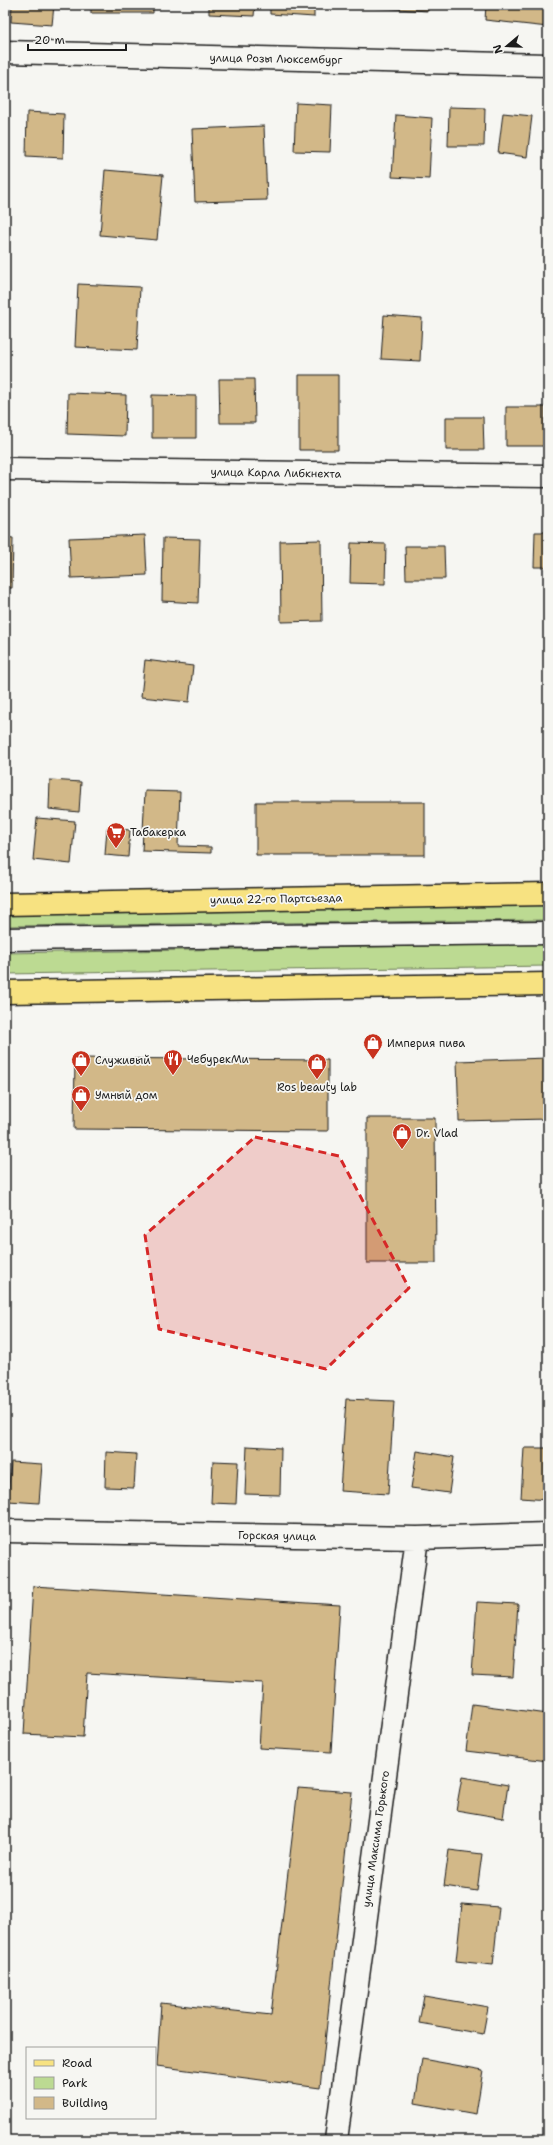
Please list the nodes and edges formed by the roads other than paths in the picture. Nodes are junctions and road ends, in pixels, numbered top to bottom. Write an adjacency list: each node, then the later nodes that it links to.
1 (5, 52): 2 (street, улица Розы Люксембург)
2 (548, 65)
3 (5, 469): 4 (street, улица Карла Либкнехта)
4 (548, 476)
5 (548, 894): 6 (main road, улица 22-го Партсъезда)
6 (5, 904)
7 (548, 933): 8 (street)
8 (5, 939)
9 (548, 984): 10 (main road)
10 (5, 992)
11 (5, 1531): 13 (street, Горская улица)
12 (548, 1534): 13 (street, Горская улица)
13 (416, 1538): 14 (street, улица Максима Горького)
14 (336, 2140)

